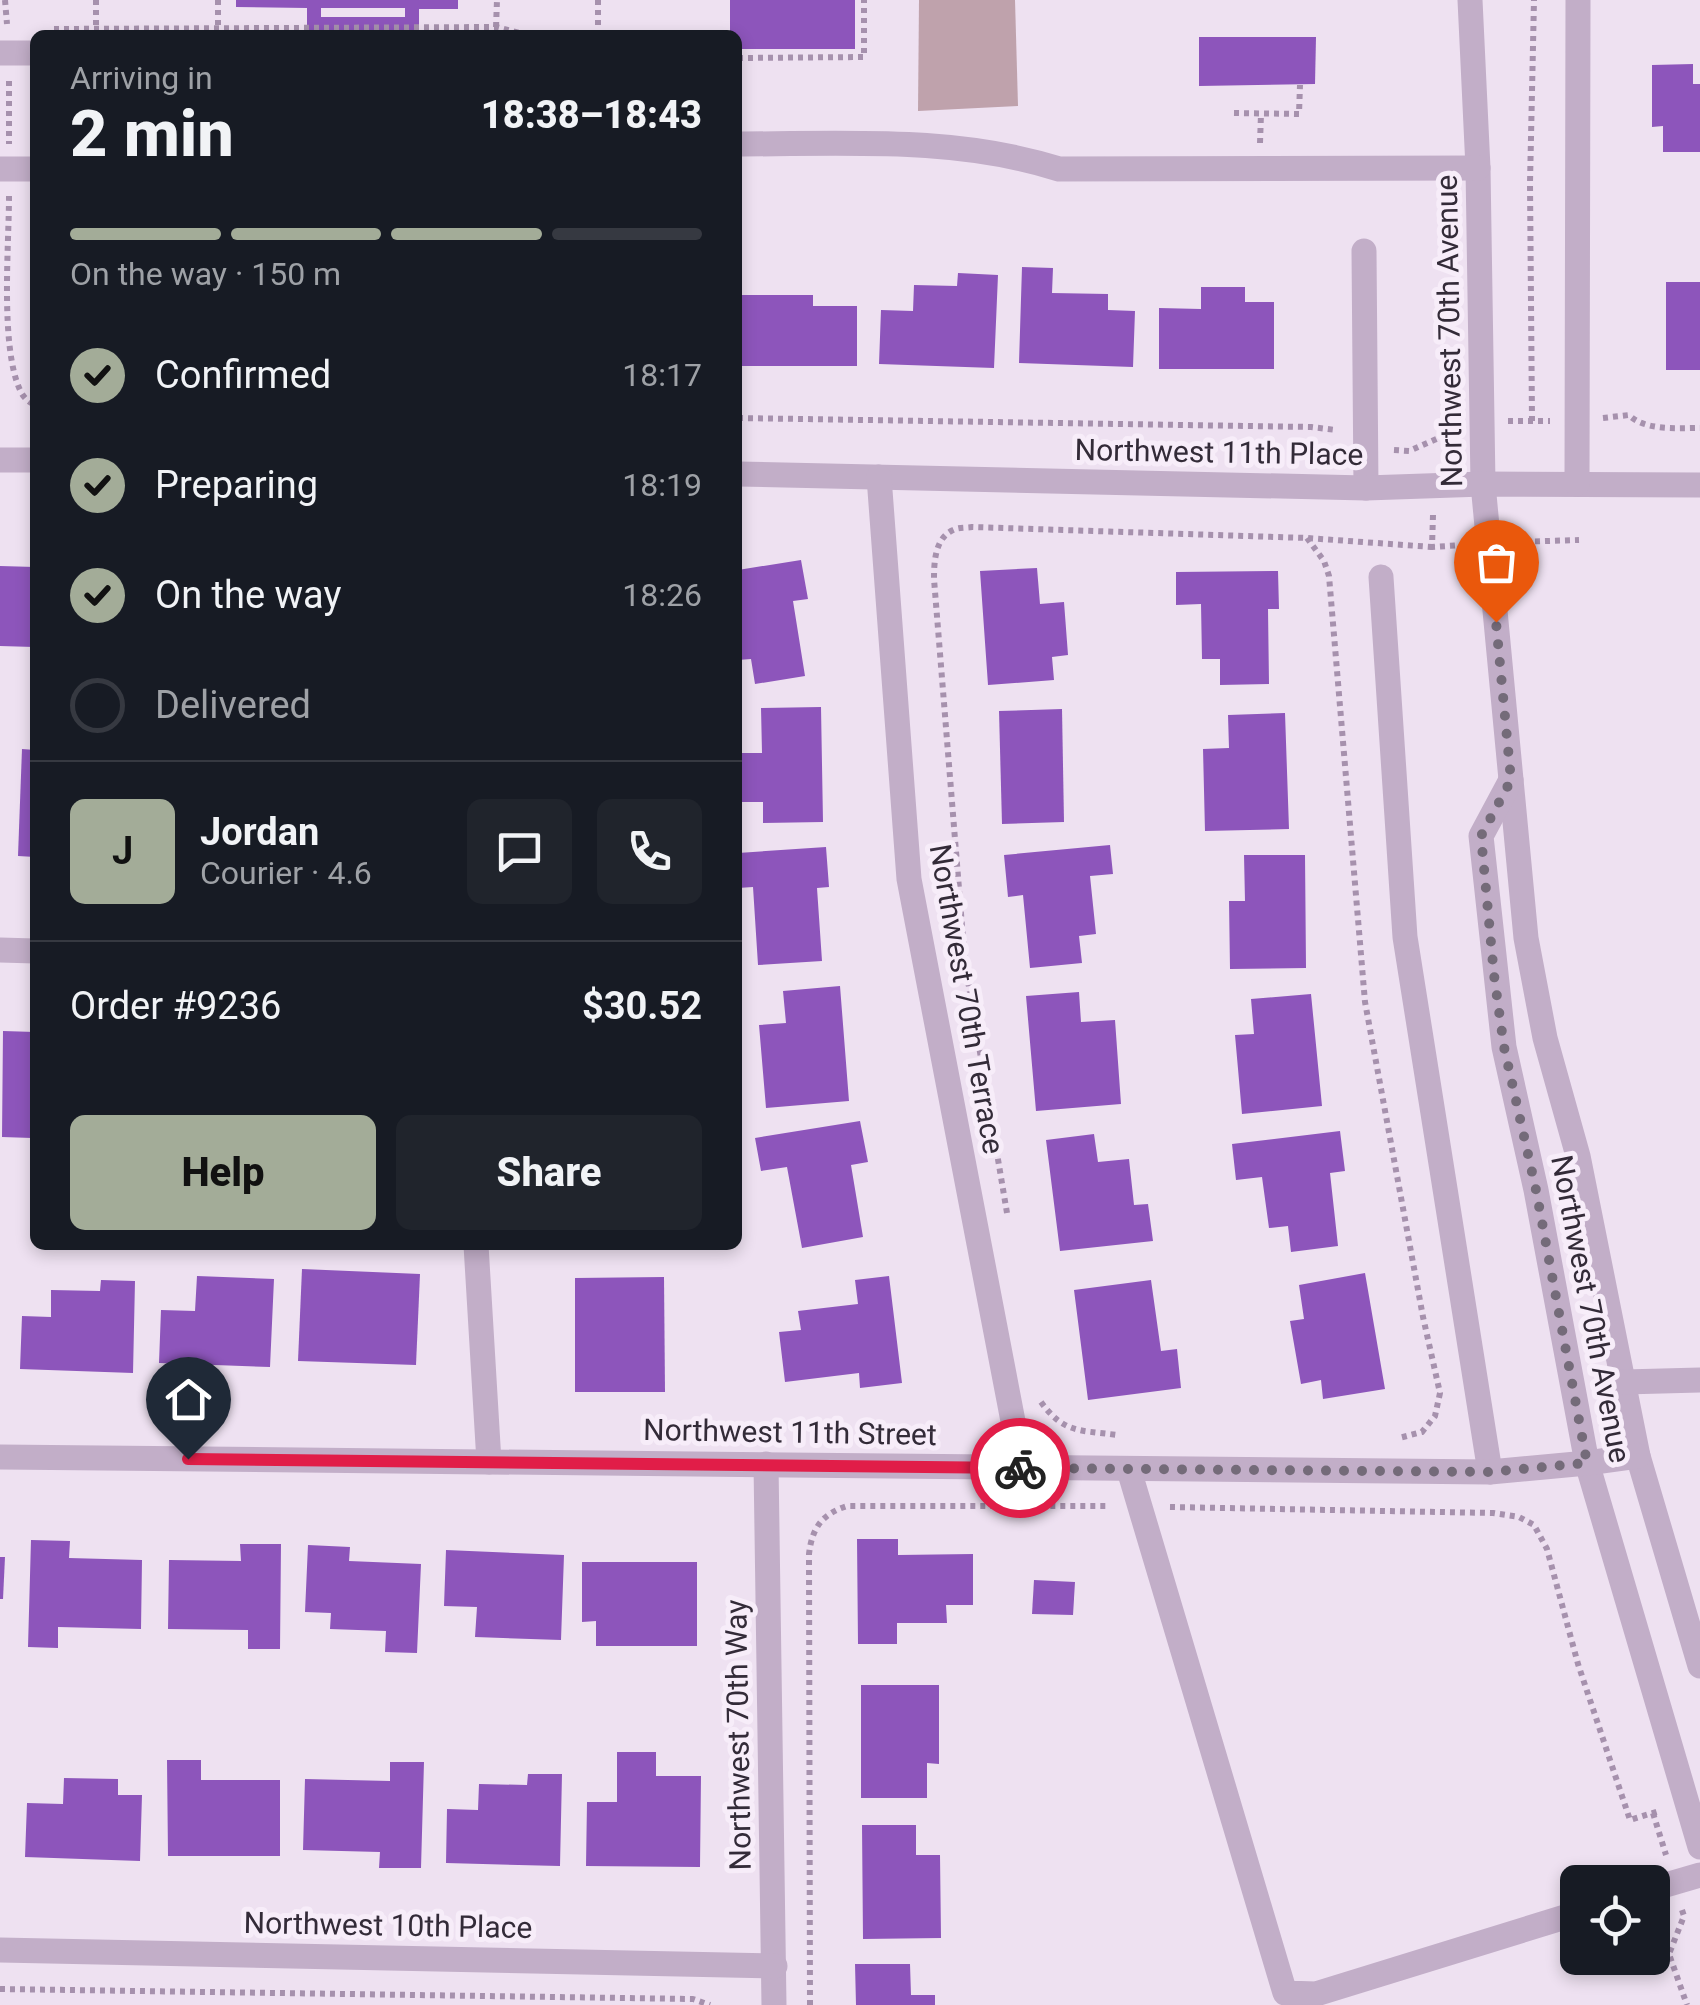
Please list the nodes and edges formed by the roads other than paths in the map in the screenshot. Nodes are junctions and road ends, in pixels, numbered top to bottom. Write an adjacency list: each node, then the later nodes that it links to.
1 (1470, 0): 6 (street, Northwest 70th Avenue)
2 (1578, 0): 13 (street)
3 (30, 44): 4 (street)
4 (4, 53)
5 (742, 144): 6 (street)
6 (1478, 168): 12 (street, Northwest 70th Avenue)
7 (1364, 251): 15 (street)
8 (0, 460): 9 (street)
9 (30, 460)
10 (742, 474): 11 (street, Northwest 11th Place)
11 (878, 477): 15 (street, Northwest 11th Place); 28 (street, Northwest 70th Terrace)
12 (1484, 484): 13 (street, Northwest 11th Place); 15 (street, Northwest 11th Place); 17 (street, Northwest 70th Avenue)
13 (1578, 484): 14 (street, Northwest 11th Place)
14 (1700, 485)
15 (1366, 488)
16 (1381, 577): 30 (street)
17 (1511, 780): 22 (street, Northwest 70th Avenue); 26 (street, Northwest 70th Avenue)
18 (0, 950): 19 (street)
19 (30, 950)
20 (476, 1250): 25 (street)
21 (1700, 1380): 22 (street)
22 (1624, 1382): 23 (street, Northwest 70th Avenue)
23 (1638, 1456): 26 (street, Northwest 11th Street); 31 (street, Northwest 70th Avenue)
24 (0, 1457): 25 (street, Northwest 11th Street)
25 (490, 1462): 27 (street, Northwest 11th Street)
26 (1587, 1463): 30 (street, Northwest 11th Street); 32 (street, Northwest 70th Avenue)
27 (766, 1464): 28 (street, Northwest 11th Street); 37 (street, Northwest 70th Way)
28 (1022, 1468): 29 (street, Northwest 11th Street)
29 (1129, 1470): 30 (street, Northwest 11th Street); 35 (street)
30 (1490, 1472)
31 (1700, 1666)
32 (1700, 1847)
33 (1700, 1875): 34 (street)
34 (1670, 1884)
35 (1560, 1918)
36 (0, 1950): 37 (street, Northwest 10th Place)
37 (774, 1966): 38 (street, Northwest 70th Way)
38 (774, 2005)

